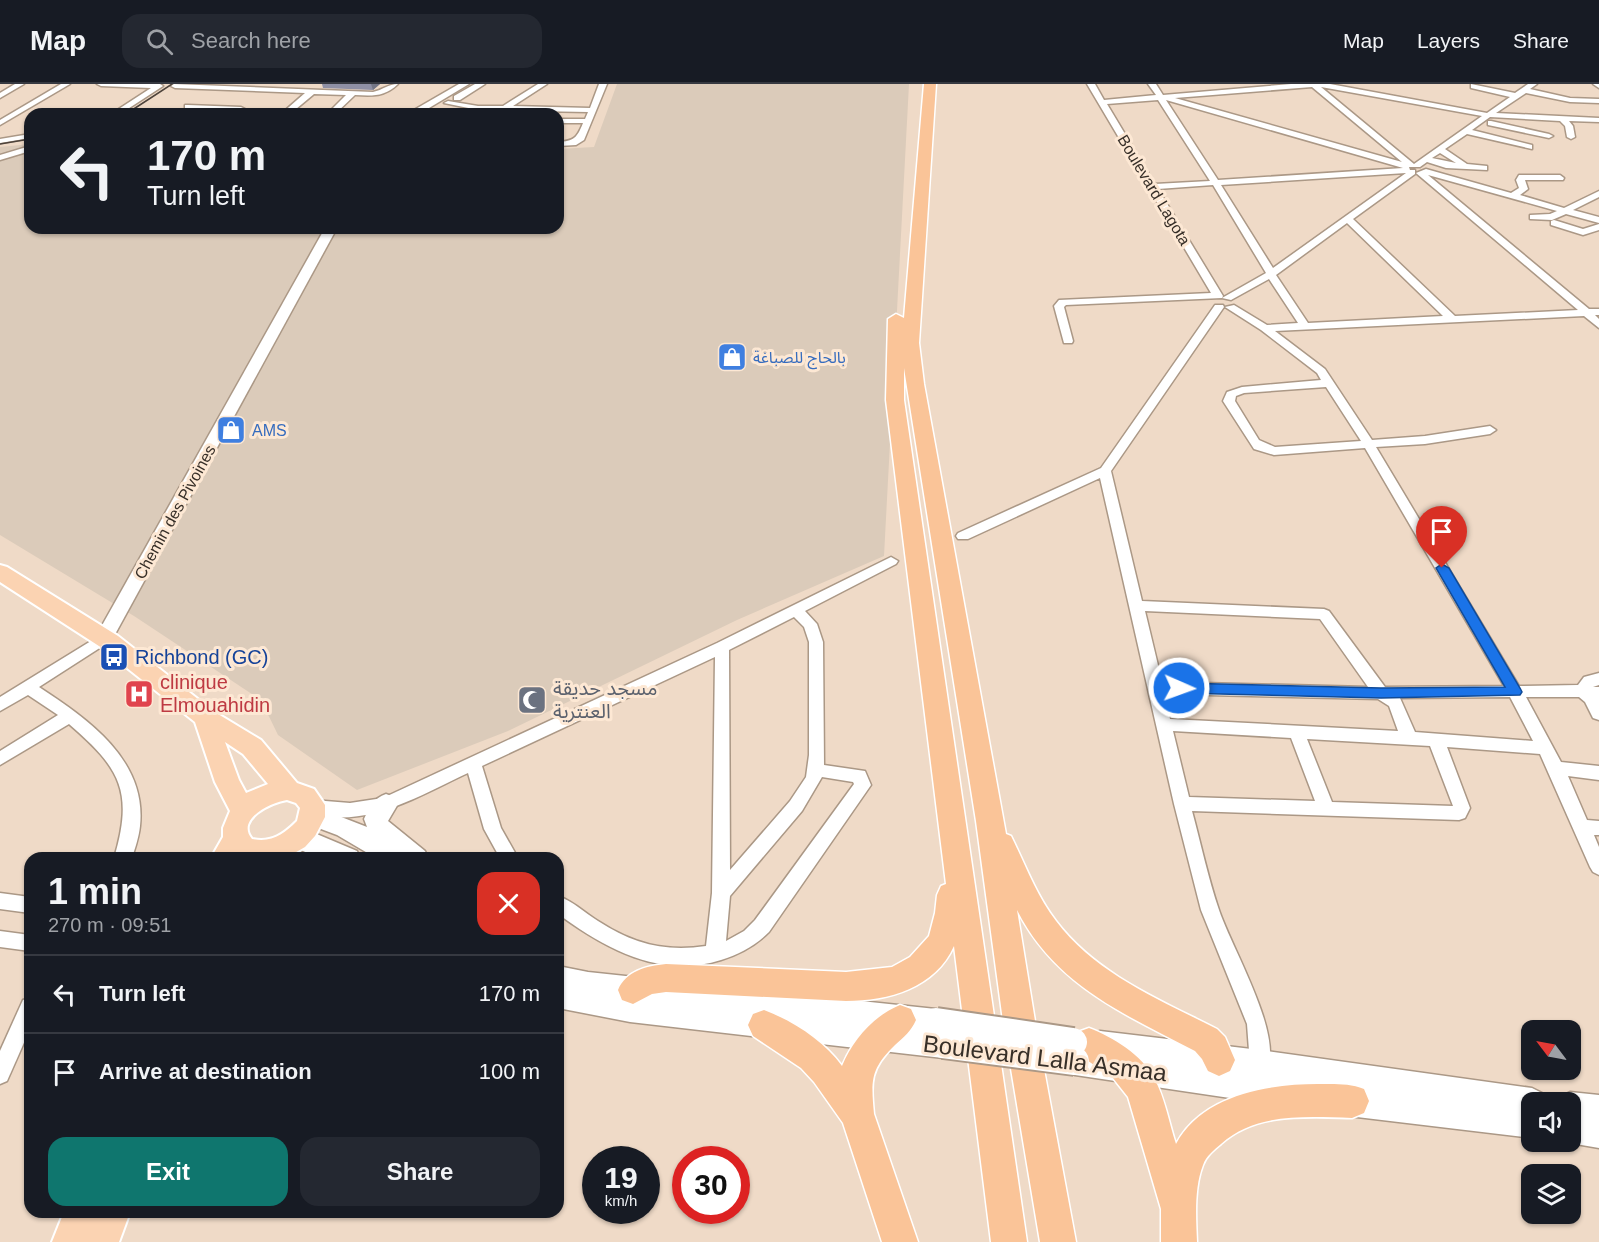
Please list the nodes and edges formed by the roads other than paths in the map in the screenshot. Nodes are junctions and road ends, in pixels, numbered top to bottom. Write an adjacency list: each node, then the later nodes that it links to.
1 (8, 84): 21 (street)
2 (20, 84): 28 (street)
3 (66, 84): 36 (street)
4 (101, 84): 17 (street)
5 (321, 84): 24 (street)
6 (394, 84): 26 (street)
7 (465, 84): 41 (street)
8 (481, 84): 34 (street)
9 (543, 84): 27 (street)
10 (603, 84): 47 (street)
11 (917, 84): 130 (highway)
12 (930, 84): 127 (highway)
13 (1091, 84): 32 (street, Boulevard Lagota)
14 (1152, 84): 30 (street)
15 (1316, 84): 30 (street); 49 (street); 68 (street)
16 (1533, 84): 22 (street)
17 (160, 85): 37 (street)
18 (176, 85): 20 (street); 33 (street)
19 (1474, 86): 29 (street)
20 (246, 87): 24 (street); 38 (street)
21 (0, 88)
22 (1524, 90): 29 (street); 31 (street)
23 (1589, 91): 25 (street)
24 (312, 92): 26 (street); 39 (street)
25 (1599, 92)
26 (353, 93): 40 (street)
27 (528, 95): 44 (street); 45 (street)
28 (0, 96)
29 (1516, 96): 49 (street)
30 (1164, 98): 32 (street); 68 (street); 70 (street)
31 (1599, 101)
32 (1102, 102): 71 (street, Boulevard Lagota)
33 (150, 103)
34 (448, 103): 42 (street); 43 (street)
35 (188, 107): 38 (street)
36 (25, 108)
37 (125, 108)
38 (217, 108)
39 (292, 108)
40 (337, 108)
41 (423, 108)
42 (441, 108)
43 (474, 108)
44 (506, 108)
45 (520, 108)
46 (24, 109): 54 (street)
47 (591, 110): 48 (street); 53 (street)
48 (564, 111)
49 (1484, 118): 50 (street); 55 (street); 56 (street)
50 (1563, 119): 51 (street); 58 (street)
51 (1599, 120)
52 (564, 121): 53 (street)
53 (587, 121): 60 (street)
54 (0, 123)
55 (1466, 131): 61 (street); 62 (street)
56 (1549, 136)
57 (24, 137): 59 (street)
58 (1571, 137)
59 (0, 141)
60 (564, 143)
61 (1529, 147)
62 (1440, 149): 65 (street); 66 (street)
63 (24, 150): 64 (street)
64 (0, 158)
65 (1426, 159): 66 (street); 68 (street)
66 (1468, 167): 67 (street)
67 (1484, 168)
68 (1414, 169): 70 (street); 73 (street); 76 (street); 84 (street)
69 (1560, 178): 73 (street)
70 (1216, 184): 71 (street); 81 (street)
71 (1152, 187): 82 (street, Boulevard Lagota)
72 (1599, 194): 74 (street)
73 (1512, 196): 74 (street)
74 (1563, 210): 75 (street); 77 (street)
75 (1533, 217)
76 (1347, 218): 81 (street); 85 (street)
77 (1599, 220)
78 (1554, 223): 79 (street)
79 (1599, 228)
80 (328, 234): 99 (street, Chemin des Pivoines)
81 (1270, 274): 82 (street); 86 (street)
82 (1222, 301): 88 (street, Boulevard Lagota); 89 (street); 93 (street)
83 (1599, 312): 84 (street)
84 (1587, 313): 85 (street); 87 (street)
85 (1451, 318): 86 (street)
86 (1304, 324): 88 (street)
87 (1599, 325)
88 (1265, 328): 90 (street, Boulevard Lagota)
89 (1068, 341)
90 (1328, 383): 92 (street, Boulevard Lagota); 92 (street)
91 (1490, 430): 92 (street)
92 (1370, 445): 104 (street, Boulevard Lagota)
93 (1105, 471): 94 (street); 97 (street)
94 (963, 536)
95 (891, 561): 98 (street)
96 (0, 572): 99 (main road)
97 (1135, 606): 103 (street); 106 (street)
98 (795, 611): 100 (street); 120 (street)
99 (104, 638): 102 (street); 111 (main road)
100 (722, 647): 118 (street); 139 (street)
101 (1599, 679): 105 (street)
102 (28, 687): 108 (street); 110 (street)
103 (1156, 688): 106 (street); 112 (street)
104 (1515, 692): 105 (street); 106 (street); 116 (street, Boulevard Lagota)
105 (1582, 692): 107 (street); 109 (street)
106 (1381, 693): 114 (street)
107 (1599, 693)
108 (0, 705)
109 (1599, 714)
110 (71, 715): 117 (street); 133 (street)
111 (205, 717): 122 (main road); 126 (main road)
112 (1166, 726): 113 (street); 124 (street)
113 (1297, 733): 114 (street); 125 (street)
114 (1409, 738): 115 (street)
115 (1436, 740): 116 (street); 125 (street)
116 (1544, 748): 119 (street, Boulevard Lagota)
117 (0, 759)
118 (473, 763): 123 (street); 137 (street)
119 (1556, 768): 121 (street); 128 (street, Boulevard Lagota)
120 (816, 770): 139 (street); 145 (street)
121 (1599, 773)
122 (288, 790): 126 (main road); 131 (main road)
123 (386, 804): 131 (street); 136 (main road)
124 (1182, 804): 125 (street); 153 (street)
125 (1326, 807)
126 (243, 810): 132 (main road)
127 (990, 822): 155 (highway); 172 (highway)
128 (1581, 827): 129 (street); 138 (street, Boulevard Lagota)
129 (1599, 828)
130 (952, 832): 147 (highway); 171 (highway)
131 (295, 833): 132 (main road); 134 (main road); 135 (main road)
132 (230, 849)
133 (126, 852)
134 (335, 852)
135 (387, 852)
136 (409, 852)
137 (506, 852)
138 (1599, 867)
139 (721, 893): 145 (street)
140 (0, 902): 141 (street)
141 (24, 904)
142 (564, 908): 145 (street)
143 (0, 939): 144 (street)
144 (24, 942)
145 (715, 953)
146 (564, 979): 147 (main road, Boulevard Lalla Asmaa)
147 (633, 990): 151 (main road, Boulevard Lalla Asmaa)
148 (564, 996): 150 (main road, Boulevard Lalla Asmaa)
149 (24, 1020): 156 (street)
150 (764, 1025): 151 (main road, Boulevard Lalla Asmaa); 161 (highway)
151 (890, 1029): 152 (main road, Boulevard Lalla Asmaa, bridge); 161 (highway)
152 (1079, 1049): 154 (highway); 155 (main road, Boulevard Lalla Asmaa)
153 (1260, 1064): 155 (main road, Boulevard Lalla Asmaa); 158 (main road, Boulevard Lalla Asmaa)
154 (1125, 1067): 155 (main road, Boulevard Lalla Asmaa); 165 (highway)
155 (1222, 1072): 157 (main road, Boulevard Lalla Asmaa)
156 (0, 1074)
157 (1352, 1101): 162 (main road, Boulevard Lalla Asmaa); 165 (highway)
158 (1521, 1101)
159 (1581, 1108): 160 (main road)
160 (1599, 1110)
161 (857, 1114): 170 (highway)
162 (1521, 1122)
163 (1581, 1131): 164 (main road)
164 (1599, 1133)
165 (1178, 1208): 173 (highway)
166 (79, 1218): 168 (main road)
167 (111, 1218): 169 (main road)
168 (69, 1242)
169 (102, 1242)
170 (900, 1242)
171 (1009, 1242)
172 (1058, 1242)
173 (1179, 1242)

